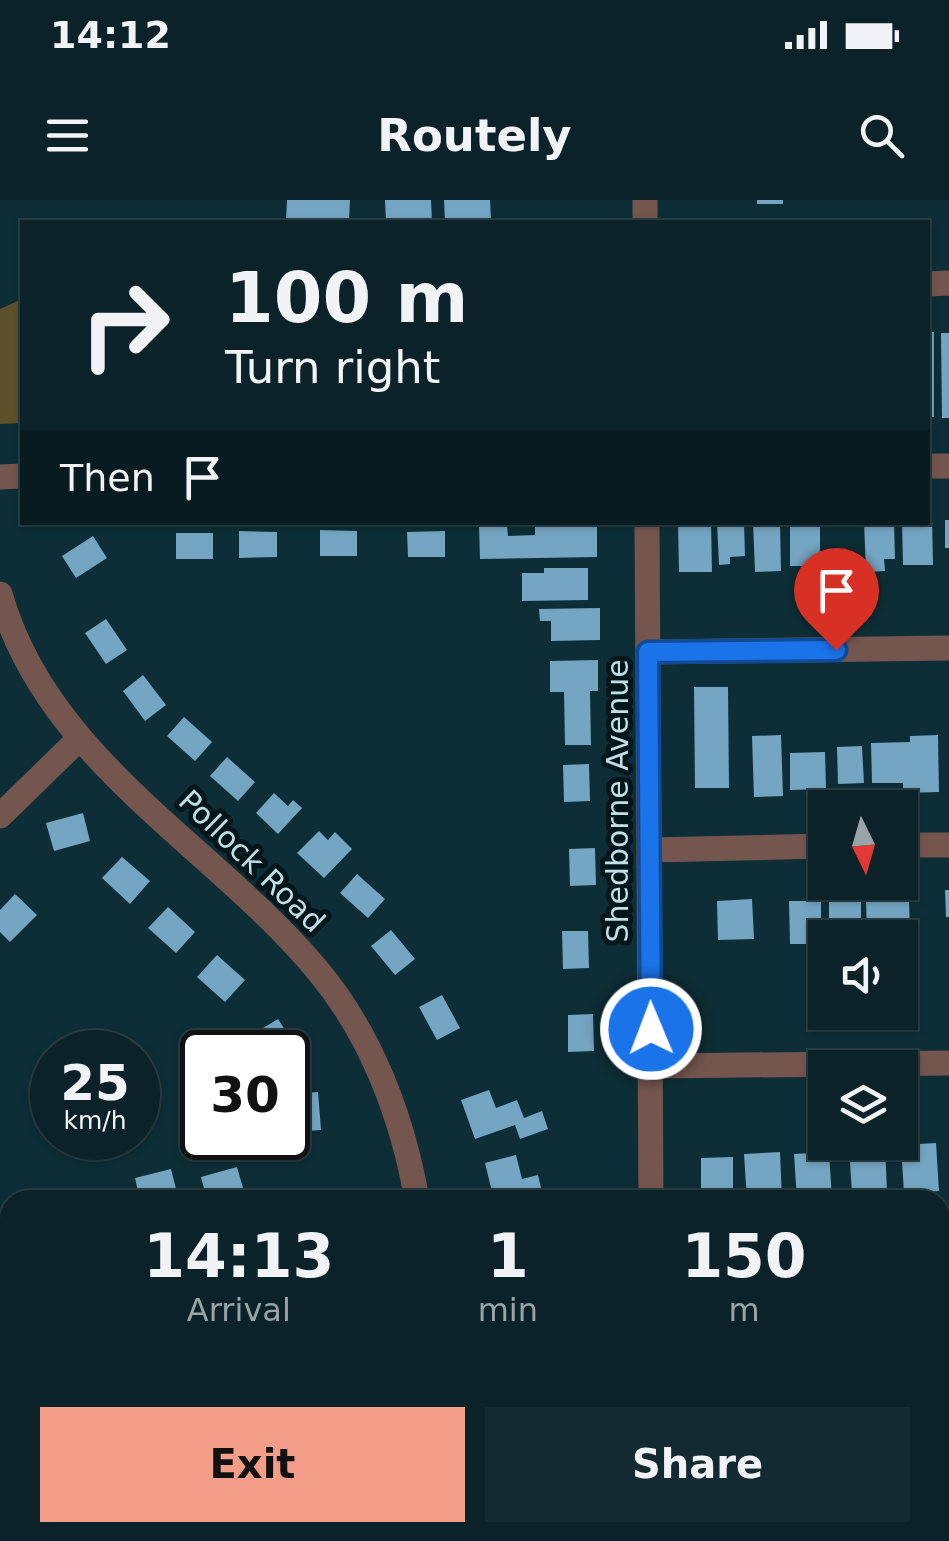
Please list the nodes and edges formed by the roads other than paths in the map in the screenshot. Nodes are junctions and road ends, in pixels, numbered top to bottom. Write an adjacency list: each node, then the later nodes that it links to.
1 (648, 525): 4 (street, Shedborne Avenue)
2 (0, 594): 5 (street, Pollock Road)
3 (949, 648): 4 (street)
4 (648, 652): 10 (street, Shedborne Avenue)
5 (80, 738): 6 (street); 13 (street, Pollock Road)
6 (0, 816)
7 (918, 845): 8 (street)
8 (949, 845)
9 (808, 846): 10 (street)
10 (650, 850): 12 (street, Shedborne Avenue)
11 (949, 1063): 12 (street)
12 (652, 1066): 14 (street, Shedborne Avenue)
13 (414, 1190)
14 (651, 1190)

